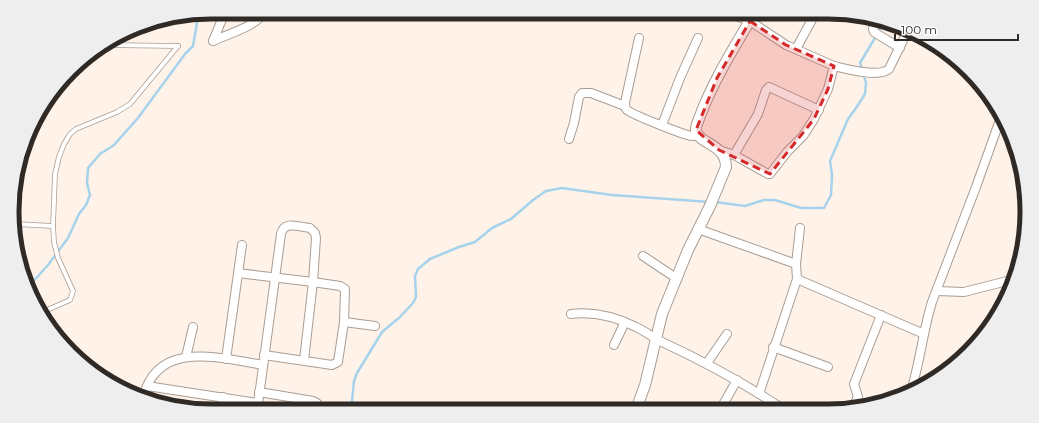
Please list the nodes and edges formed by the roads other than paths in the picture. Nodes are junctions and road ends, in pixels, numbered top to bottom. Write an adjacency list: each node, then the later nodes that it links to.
1 (222, 19): 2 (street)
2 (258, 19)
3 (745, 19): 5 (street)
4 (812, 19): 12 (street)
5 (750, 21): 12 (street); 18 (street)
6 (875, 26): 11 (street)
7 (906, 36): 11 (street)
8 (639, 38): 14 (street)
9 (698, 38): 17 (street)
10 (115, 45): 23 (lane)
11 (900, 48): 13 (street)
12 (796, 49): 13 (street)
13 (834, 66): 15 (street)
14 (625, 106): 17 (street); 19 (street)
15 (819, 110): 21 (street); 21 (street)
16 (999, 123): 35 (street)
17 (662, 125): 18 (street)
18 (699, 135): 20 (street)
19 (569, 139)
20 (719, 150): 21 (street); 25 (street)
21 (734, 155)
22 (19, 224): 23 (lane)
23 (53, 226): 36 (lane)
24 (800, 228): 28 (street)
25 (698, 229): 28 (street); 31 (street)
26 (242, 245): 29 (street)
27 (643, 256): 31 (street)
28 (796, 264): 32 (street)
29 (238, 273): 30 (street); 50 (street)
30 (275, 278): 34 (street); 34 (street); 48 (street)
31 (676, 278): 45 (street)
32 (797, 279): 38 (street); 47 (street)
33 (1007, 280): 35 (street)
34 (313, 282): 39 (street); 51 (street)
35 (937, 291): 44 (street)
36 (46, 310)
37 (571, 314): 40 (street)
38 (881, 315): 44 (street); 62 (street)
39 (344, 322): 41 (street); 51 (street)
40 (625, 322): 45 (street); 46 (street)
41 (375, 326)
42 (193, 327): 49 (street)
43 (727, 334): 52 (street)
44 (924, 334): 56 (street)
45 (656, 338): 52 (street); 67 (street)
46 (614, 345)
47 (773, 347): 54 (street); 60 (street)
48 (264, 355): 51 (street); 53 (street)
49 (186, 357): 50 (street); 57 (street)
50 (226, 359): 53 (street)
51 (304, 360)
52 (707, 363): 55 (street)
53 (263, 365): 59 (street)
54 (828, 367)
55 (737, 380): 60 (street); 68 (street)
56 (913, 384)
57 (147, 386): 58 (street); 61 (street)
58 (145, 392)
59 (260, 392): 65 (street); 66 (street)
60 (759, 394): 69 (street)
61 (223, 397): 63 (street); 64 (street)
62 (856, 402)
63 (222, 404)
64 (247, 404)
65 (258, 404)
66 (317, 404)
67 (638, 404)
68 (723, 404)
69 (774, 404)

